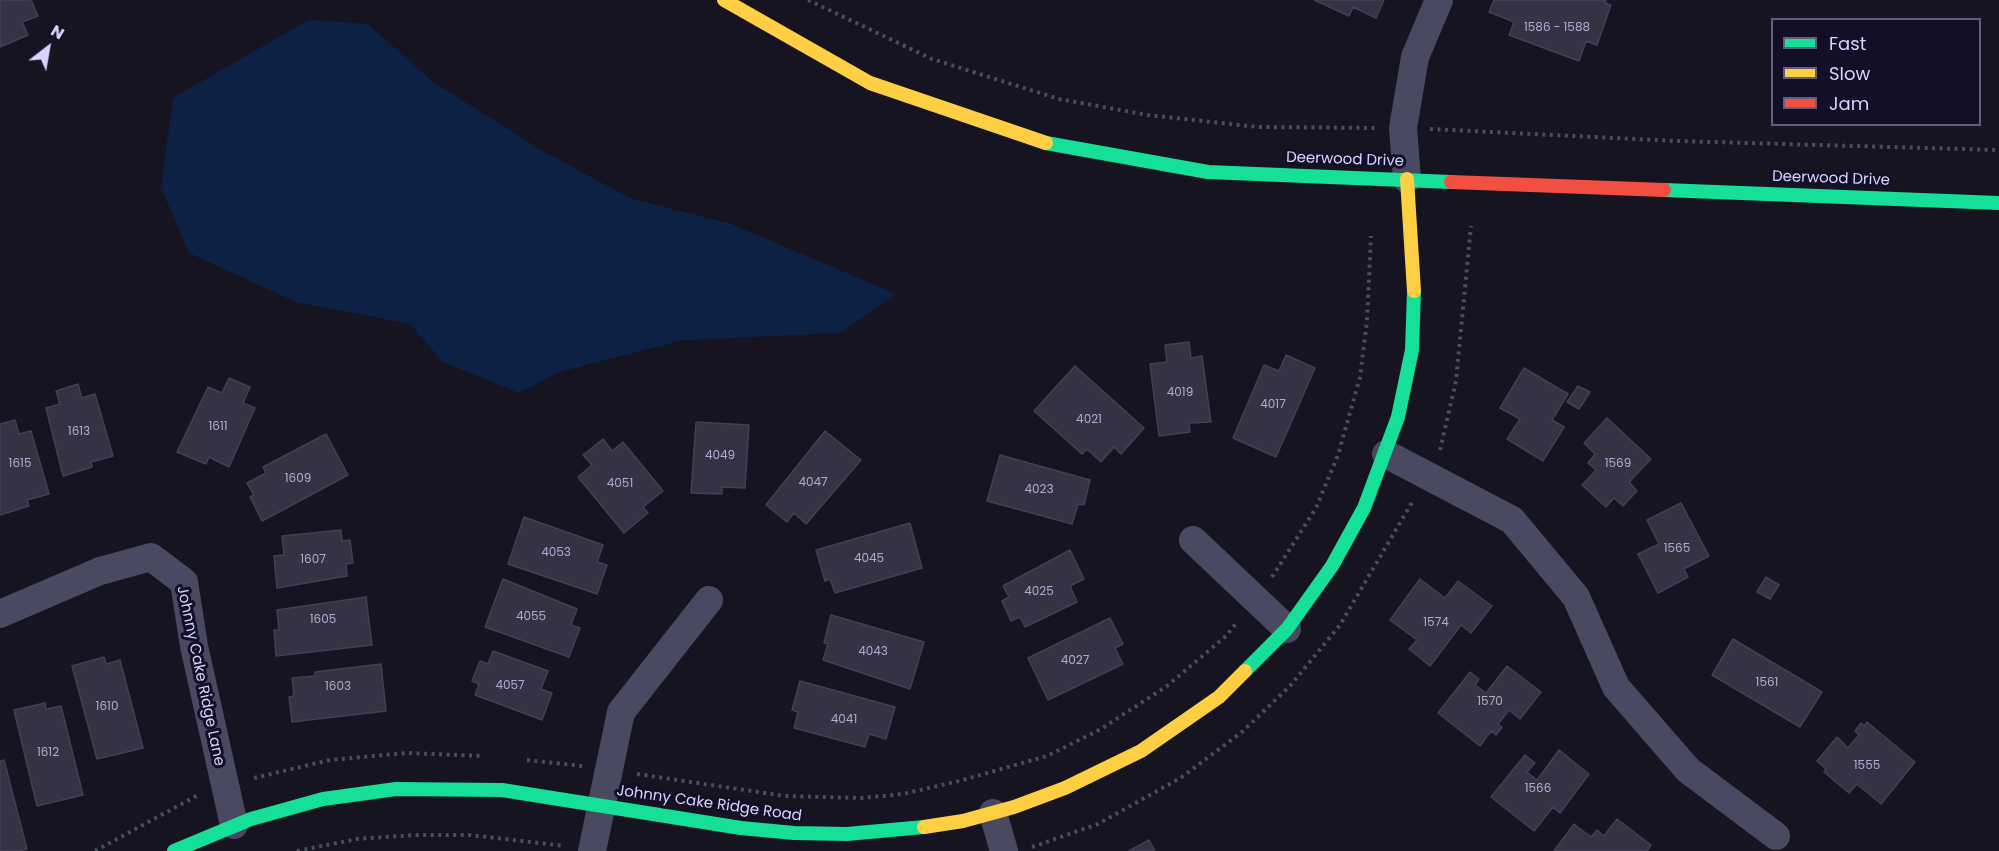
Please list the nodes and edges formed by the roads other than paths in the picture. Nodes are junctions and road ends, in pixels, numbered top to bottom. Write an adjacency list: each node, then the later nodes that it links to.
1 (724, 0): 3 (street, Deerwood Drive)
2 (1439, 0): 3 (street)
3 (1407, 179): 4 (street, Deerwood Drive); 5 (street, Johnny Cake Ridge Road)
4 (1999, 203)
5 (1386, 454): 9 (street, Johnny Cake Ridge Road); 13 (street)
6 (1193, 540): 9 (street)
7 (709, 600): 10 (street)
8 (0, 614): 12 (street, Johnny Cake Ridge Lane)
9 (1287, 629): 11 (street, Johnny Cake Ridge Road)
10 (601, 806): 11 (street, Johnny Cake Ridge Road); 12 (street, Johnny Cake Ridge Road); 14 (street)
11 (993, 813): 16 (street)
12 (234, 825): 15 (street, Johnny Cake Ridge Road)
13 (1776, 836)
14 (592, 850)
15 (174, 851)
16 (1004, 851)

